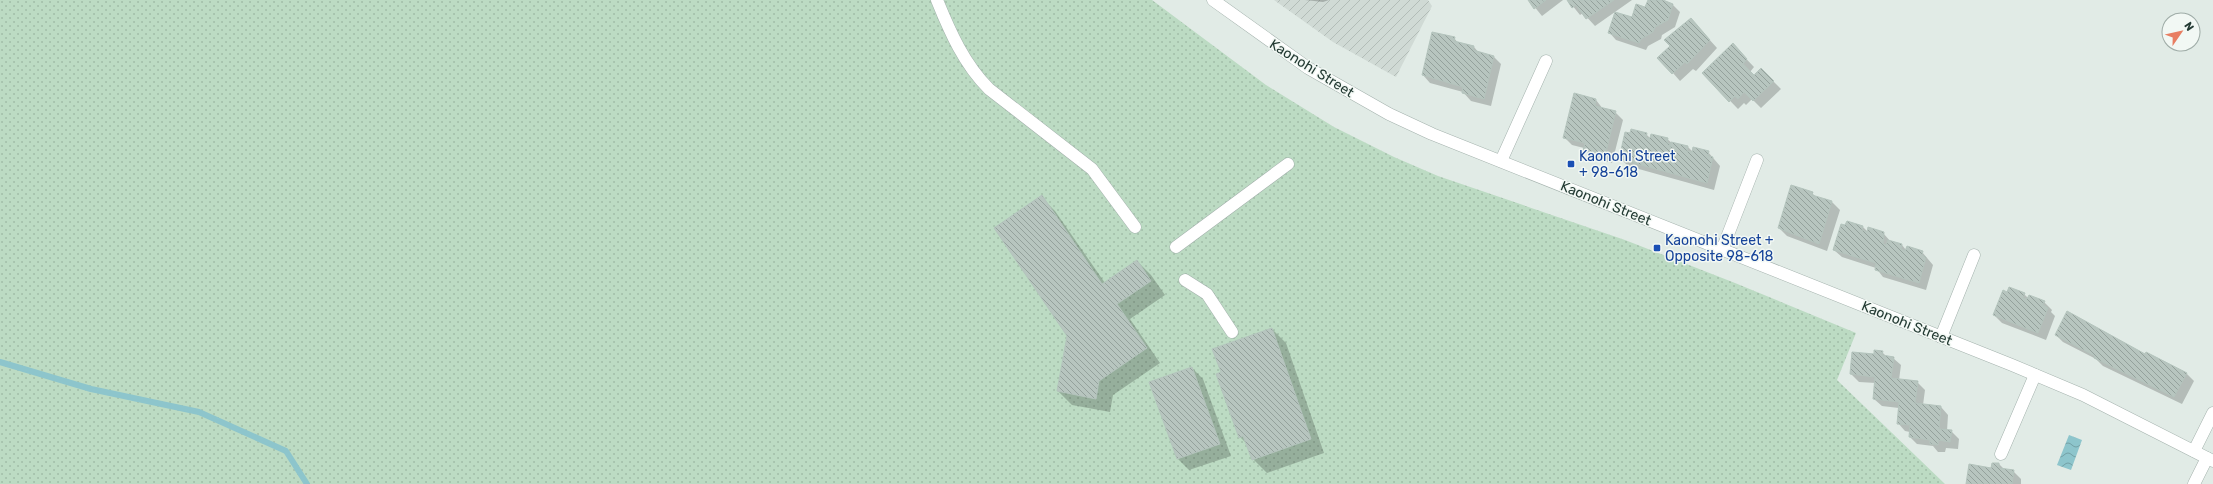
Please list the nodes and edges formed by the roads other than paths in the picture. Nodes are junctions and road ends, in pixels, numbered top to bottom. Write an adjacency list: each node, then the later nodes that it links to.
1 (937, 0): 7 (street)
2 (1213, 0): 5 (street, Kaonohi Street)
3 (1546, 62): 5 (street)
4 (1757, 160): 9 (street)
5 (1501, 161): 9 (street, Kaonohi Street)
6 (1288, 164): 8 (street)
7 (1135, 227)
8 (1176, 247)
9 (1722, 250): 13 (street, Kaonohi Street)
10 (1974, 255): 13 (street)
11 (1185, 280): 12 (street)
12 (1232, 332)
13 (1941, 337): 14 (street, Kaonohi Street)
14 (2034, 375): 16 (street, Kaonohi Street); 17 (street)
15 (2213, 413): 16 (street)
16 (2194, 451): 18 (street, Kaonohi Street)
17 (2001, 454)
18 (2210, 459): 19 (street)
19 (2194, 484)

